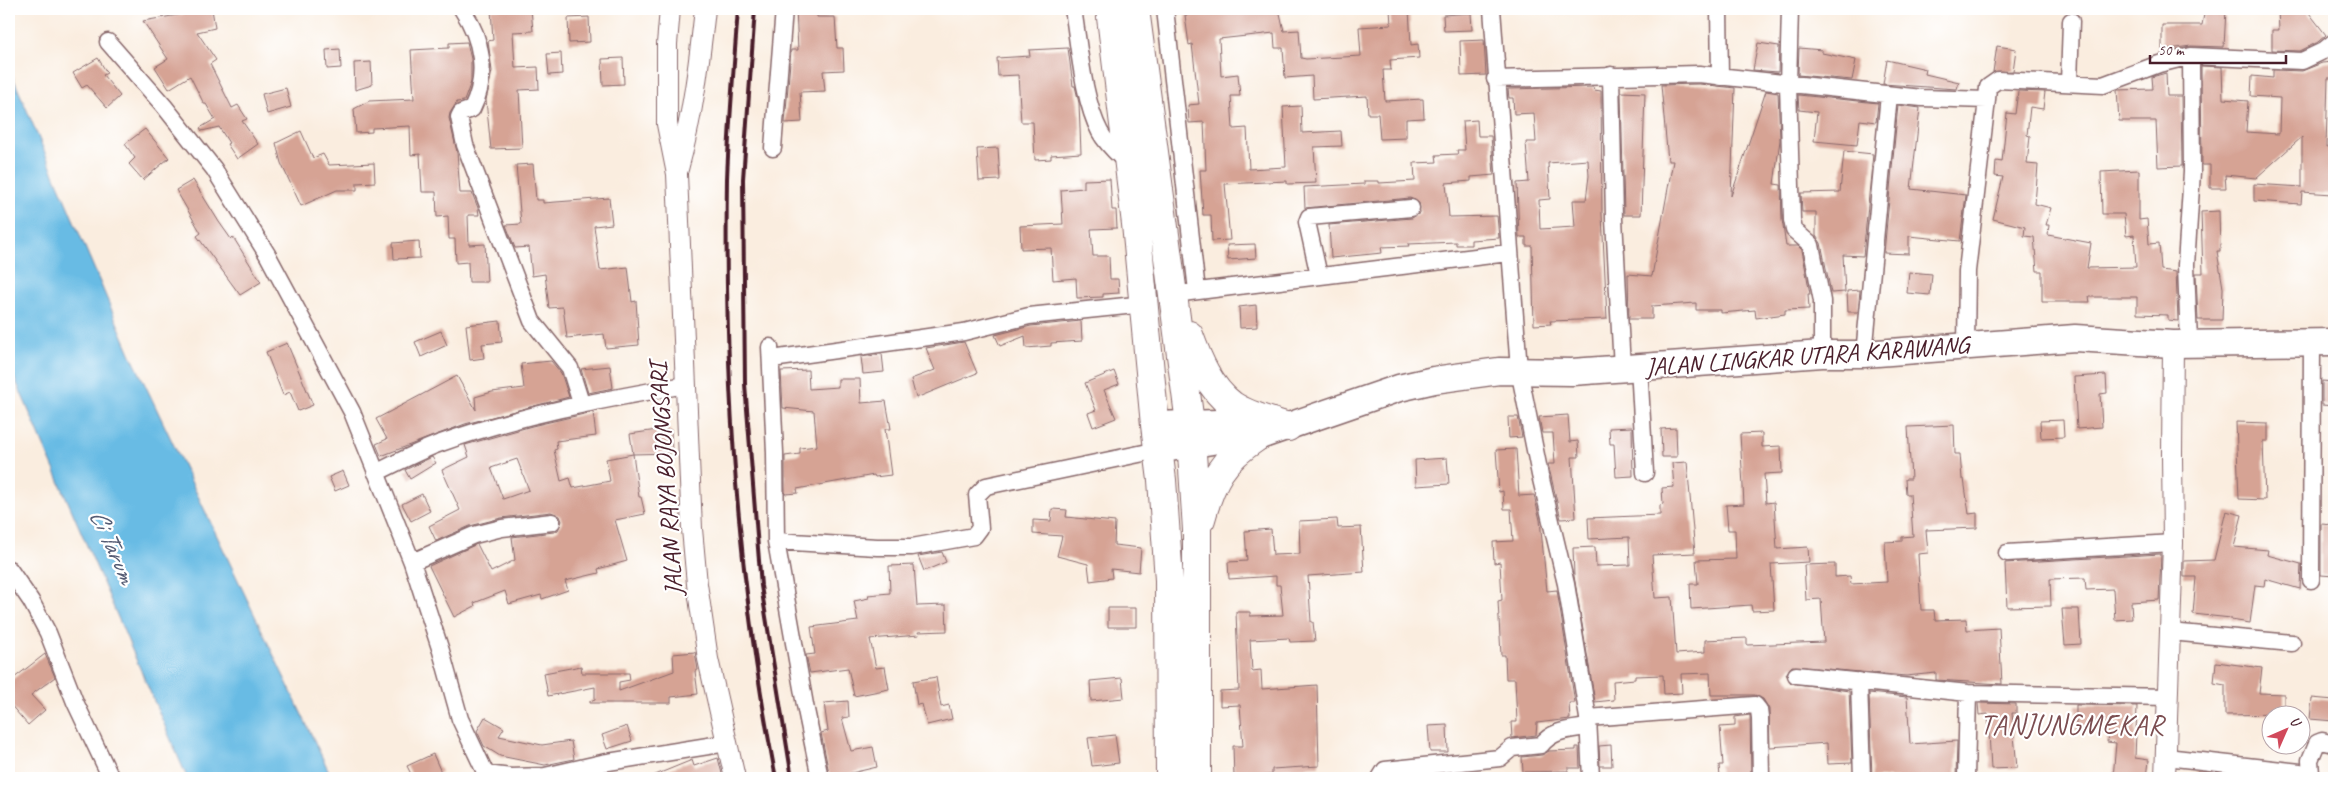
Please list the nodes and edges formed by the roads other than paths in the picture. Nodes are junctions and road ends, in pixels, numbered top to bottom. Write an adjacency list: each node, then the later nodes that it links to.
1 (462, 9): 39 (street)
2 (670, 9): 25 (street, JALAN RAYA BOJONGSARI)
3 (705, 9): 25 (street, JALAN RAYA BOJONGSARI)
4 (784, 9): 23 (street)
5 (1073, 9): 24 (street)
6 (1110, 9): 24 (highway)
7 (1135, 9): 29 (highway)
8 (1165, 9): 29 (street)
9 (1492, 9): 18 (street)
10 (1719, 9): 17 (street)
11 (1790, 9): 20 (street)
12 (2071, 21): 19 (street)
13 (108, 42): 44 (street)
14 (2334, 42): 15 (street)
15 (2191, 56): 19 (street); 32 (street)
16 (1611, 75): 17 (street); 18 (street); 36 (street)
17 (1720, 76): 20 (street)
18 (1496, 79): 27 (street)
19 (2069, 83): 22 (street)
20 (1788, 84): 21 (street); 34 (street)
21 (1889, 95): 22 (street); 35 (street)
22 (1987, 100): 33 (street)
23 (773, 148)
24 (1130, 166): 30 (highway)
25 (677, 174): 38 (street, JALAN RAYA BOJONGSARI)
26 (1411, 208): 28 (street)
27 (1508, 253): 28 (street); 37 (street)
28 (1319, 276): 29 (street)
29 (1185, 293): 40 (highway); 41 (highway)
30 (1145, 304): 43 (highway); 48 (street)
31 (2323, 341): 32 (main road, JALAN LINGKAR UTARA KARAWANG); 53 (street)
32 (2181, 343): 33 (main road, JALAN LINGKAR UTARA KARAWANG); 49 (street)
33 (1966, 346): 35 (main road, JALAN LINGKAR UTARA KARAWANG)
34 (1822, 354): 35 (main road, JALAN LINGKAR UTARA KARAWANG); 36 (main road, JALAN LINGKAR UTARA KARAWANG)
35 (1864, 354)
36 (1630, 367): 37 (main road, JALAN LINGKAR UTARA KARAWANG); 45 (street)
37 (1519, 370): 40 (main road, JALAN LINGKAR UTARA KARAWANG); 60 (street)
38 (685, 385): 39 (street); 61 (street, JALAN RAYA BOJONGSARI)
39 (581, 403): 44 (street)
40 (1288, 427): 41 (main road, JALAN LINGKAR UTARA KARAWANG); 42 (main road, JALAN LINGKAR UTARA KARAWANG)
41 (1191, 434): 42 (main road, JALAN LINGKAR UTARA KARAWANG); 43 (main road, JALAN LINGKAR UTARA KARAWANG); 47 (highway)
42 (1257, 437): 47 (highway)
43 (1156, 438): 48 (street); 69 (highway)
44 (376, 473): 51 (street)
45 (1645, 473)
46 (552, 522): 51 (street)
47 (1197, 530): 70 (highway)
48 (776, 541): 68 (street)
49 (2173, 543): 50 (street); 54 (street)
50 (2007, 553)
51 (412, 562): 64 (street)
52 (9, 568): 66 (street)
53 (2312, 580)
54 (2170, 632): 55 (street); 59 (street)
55 (2292, 643)
56 (1796, 675): 57 (street)
57 (1860, 681): 58 (street); 74 (street)
58 (1968, 693): 59 (street); 75 (street)
59 (2168, 697): 63 (street)
60 (1587, 722): 71 (street); 72 (street); 73 (street)
61 (727, 743): 64 (street); 67 (street, JALAN RAYA BOJONGSARI)
62 (2334, 744): 65 (street)
63 (2166, 756): 65 (street); 76 (street)
64 (486, 776)
65 (2311, 776)
66 (111, 778)
67 (735, 778)
68 (820, 778)
69 (1170, 778)
70 (1198, 778)
71 (1380, 778)
72 (1591, 778)
73 (1761, 778)
74 (1862, 778)
75 (1966, 778)
76 (2165, 778)

